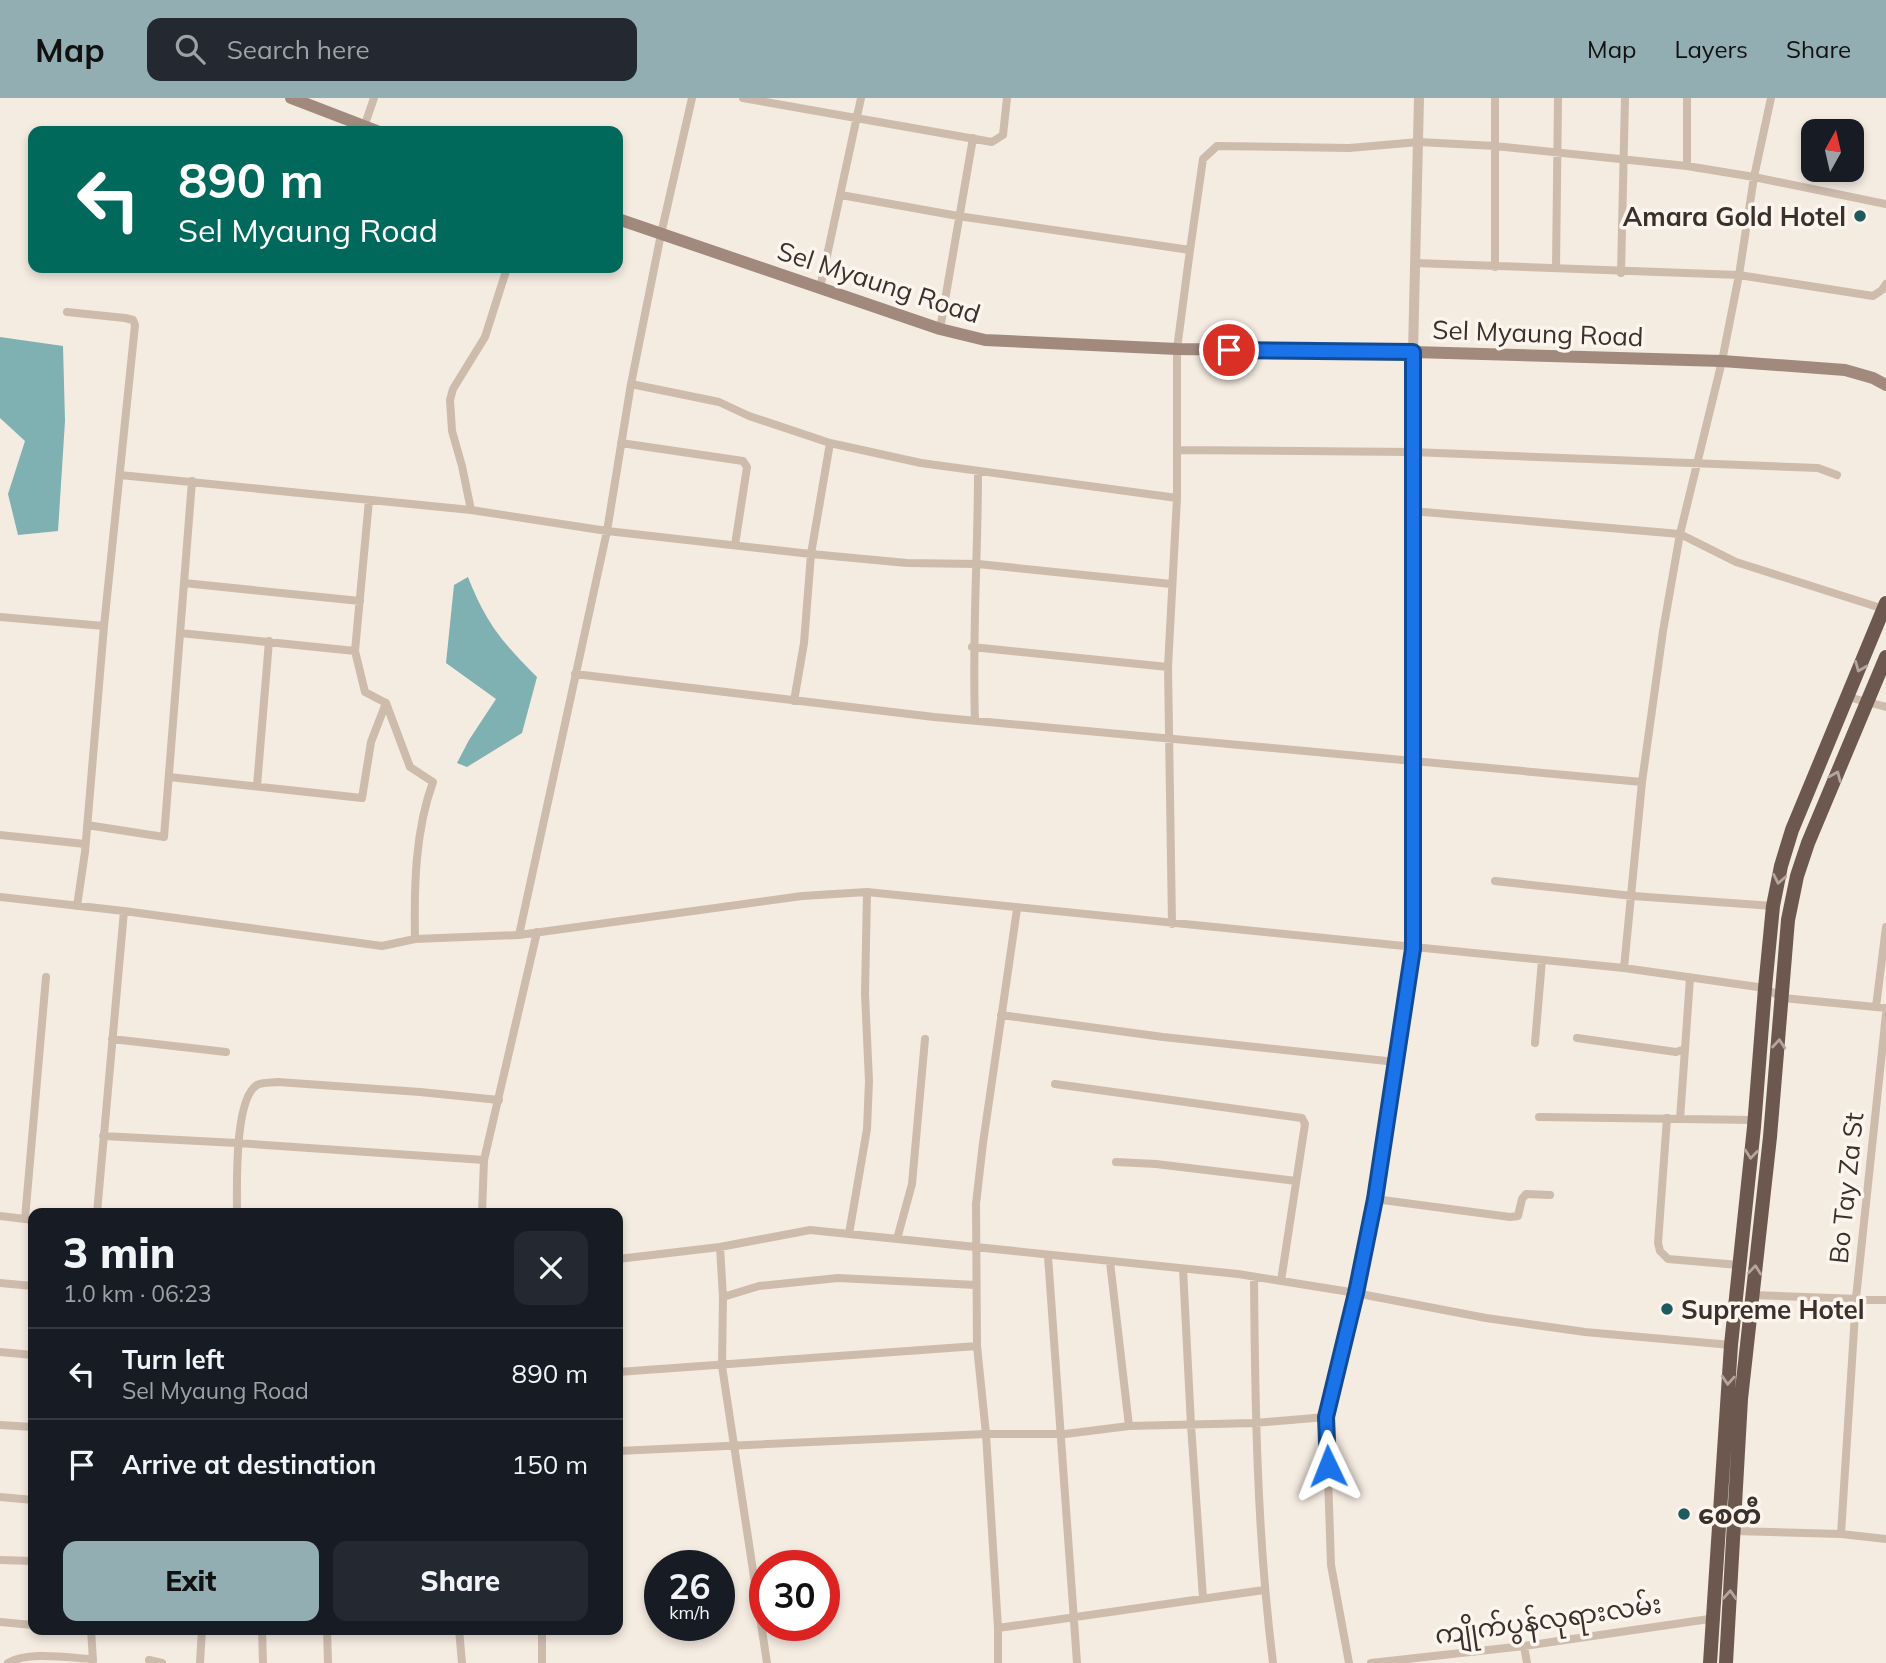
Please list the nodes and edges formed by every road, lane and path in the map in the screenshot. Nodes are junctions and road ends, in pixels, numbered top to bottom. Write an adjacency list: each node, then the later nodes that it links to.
1 (291, 98): 14 (main road)
2 (374, 98): 15 (street)
3 (692, 98): 27 (street)
4 (743, 98): 13 (street)
5 (861, 98): 13 (street)
6 (1007, 98): 16 (street)
7 (1419, 98): 17 (street)
8 (1495, 98): 18 (street)
9 (1558, 98): 19 (street)
10 (1625, 98): 20 (street)
11 (1687, 98): 21 (street)
12 (1771, 98): 22 (street)
13 (858, 117): 16 (street); 23 (street)
14 (361, 126)
15 (364, 126)
16 (973, 138): 25 (street)
17 (1419, 142): 18 (street); 28 (street); 29 (street)
18 (1495, 146): 19 (street); 30 (street)
19 (1559, 153): 20 (street); 31 (street)
20 (1624, 160): 21 (street); 33 (street)
21 (1687, 166): 22 (street)
22 (1754, 177): 24 (street); 34 (street)
23 (841, 195): 25 (street); 36 (street)
24 (1886, 204)
25 (958, 216): 28 (street); 38 (street)
26 (623, 221): 27 (main road, Sel Myaung Road)
27 (661, 234): 36 (main road, Sel Myaung Road); 42 (street)
28 (1190, 250): 39 (street)
29 (1415, 263): 30 (street); 40 (street)
30 (1495, 267): 31 (street)
31 (1556, 268): 33 (street)
32 (505, 273): 55 (street)
33 (1621, 273): 34 (street)
34 (1739, 275): 35 (street); 41 (street)
35 (1886, 284)
36 (820, 288): 38 (main road, Sel Myaung Road)
37 (67, 312): 50 (street)
38 (940, 329): 39 (main road, Sel Myaung Road)
39 (1177, 349): 40 (main road, Sel Myaung Road); 46 (street)
40 (1413, 352): 41 (main road, Sel Myaung Road); 47 (street)
41 (1722, 361): 43 (main road, Sel Myaung Road); 48 (street)
42 (631, 384): 44 (street); 45 (street)
43 (1886, 385)
44 (621, 443): 57 (street); 59 (street)
45 (830, 443): 49 (street); 60 (street)
46 (1177, 450): 47 (street); 53 (street)
47 (1412, 452): 48 (street); 56 (street)
48 (1698, 464): 51 (street); 58 (street)
49 (978, 472): 53 (street); 61 (street)
50 (120, 475): 52 (street); 67 (street)
51 (1837, 475)
52 (192, 481): 54 (street); 62 (street)
53 (1177, 498): 63 (street)
54 (369, 500): 55 (street); 64 (street)
55 (471, 510): 57 (street)
56 (1412, 511): 58 (street); 82 (street)
57 (607, 531): 59 (street); 74 (street)
58 (1680, 534): 65 (street); 84 (street)
59 (735, 545): 60 (street)
60 (811, 554): 61 (street); 76 (street)
61 (978, 564): 63 (street); 70 (street)
62 (184, 583): 64 (street); 68 (street)
63 (1171, 584): 73 (street)
64 (360, 601): 71 (street)
65 (1885, 607): 75 (highway, one-way to 75)
66 (0, 617): 67 (street)
67 (104, 626): 88 (street)
68 (180, 633): 69 (street); 83 (street)
69 (269, 641): 71 (street); 85 (street)
70 (972, 647): 73 (street); 80 (street)
71 (355, 651): 78 (street)
72 (1886, 657): 77 (highway)
73 (1168, 667): 81 (street)
74 (575, 674): 76 (street); 102 (street)
75 (1847, 697): 77 (street); 86 (highway)
76 (794, 701): 80 (street)
77 (1867, 702): 79 (street); 87 (highway, one-way to 77)
78 (386, 703): 85 (street); 103 (street)
79 (1886, 707)
80 (975, 720): 81 (street)
81 (1171, 740): 82 (street); 99 (street)
82 (1414, 761): 84 (street); 104 (street)
83 (169, 777): 85 (street); 88 (street)
84 (1642, 782): 93 (street)
85 (257, 786)
86 (1807, 794): 87 (highway); 96 (highway, one-way to 96)
87 (1824, 805): 110 (highway)
88 (87, 825): 90 (street)
89 (0, 835): 90 (street)
90 (85, 844): 95 (street)
91 (1495, 881): 93 (street)
92 (867, 892): 97 (street); 101 (street); 141 (street)
93 (1633, 896): 96 (street); 106 (street)
94 (0, 897): 95 (street)
95 (77, 906): 98 (street)
96 (1773, 906): 109 (highway)
97 (1017, 909): 99 (street); 114 (street)
98 (124, 911): 103 (street); 116 (street)
99 (1171, 924): 104 (street)
100 (1886, 927): 111 (street)
101 (537, 932): 102 (street); 123 (street)
102 (519, 935): 103 (street)
103 (415, 939)
104 (1413, 949): 105 (street); 121 (street)
105 (1542, 960): 106 (street); 118 (street)
106 (1624, 968): 108 (street)
107 (46, 977): 135 (street)
108 (1690, 978): 109 (street); 119 (street)
109 (1765, 988): 110 (street); 127 (highway)
110 (1783, 999): 111 (street); 156 (highway, one-way to 110)
111 (1876, 1007): 112 (street)
112 (1886, 1009)
113 (1886, 1014): 158 (street, Bo Tay Za St)
114 (1001, 1015): 121 (street); 144 (street)
115 (1577, 1038): 119 (street)
116 (112, 1039): 120 (street); 128 (street)
117 (925, 1040): 142 (street)
118 (1535, 1043)
119 (1685, 1049): 126 (street)
120 (226, 1052)
121 (1396, 1062): 134 (street)
122 (1055, 1084): 132 (street)
123 (499, 1100): 129 (street); 130 (street)
124 (1539, 1117): 125 (street)
125 (1667, 1118): 126 (street); 148 (street)
126 (1680, 1119): 127 (street)
127 (1754, 1121): 148 (highway, one-way to 148)
128 (103, 1136): 129 (street); 136 (street)
129 (237, 1143): 130 (street); 137 (street)
130 (484, 1160): 138 (street)
131 (1116, 1162): 132 (street)
132 (1296, 1181): 151 (street)
133 (1550, 1195): 134 (street)
134 (1375, 1199): 155 (street)
135 (30, 1208)
136 (97, 1208)
137 (237, 1208)
138 (482, 1208)
139 (0, 1216): 140 (street)
140 (28, 1219)
141 (849, 1234): 142 (street); 143 (street)
142 (897, 1239): 144 (street)
143 (720, 1247): 146 (street); 157 (street)
144 (977, 1248): 145 (street); 153 (street)
145 (1048, 1256): 147 (street); 173 (street)
146 (623, 1258)
147 (1110, 1262): 149 (street); 170 (street)
148 (1739, 1265): 160 (highway)
149 (1183, 1269): 150 (street); 169 (street)
150 (1254, 1277): 151 (street); 167 (street)
151 (1282, 1281): 155 (street)
152 (0, 1283): 154 (street)
153 (976, 1284): 157 (street); 161 (street)
154 (28, 1286)
155 (1356, 1293): 160 (street); 166 (street)
156 (1752, 1295): 158 (street); 178 (highway)
157 (723, 1297): 164 (street)
158 (1856, 1298): 159 (street); 179 (street, Bo Tay Za St)
159 (1886, 1300)
160 (1731, 1345): 186 (highway, one-way to 186)
161 (977, 1346): 164 (street); 172 (street)
162 (0, 1352): 163 (street)
163 (28, 1355)
164 (722, 1366): 165 (street); 174 (street)
165 (623, 1372)
166 (1326, 1417): 167 (street); 211 (street)
167 (1255, 1423): 169 (street); 183 (street)
168 (0, 1425): 171 (street)
169 (1191, 1425): 170 (street); 184 (street)
170 (1129, 1426): 173 (street)
171 (28, 1427)
172 (986, 1434): 173 (street); 174 (street); 190 (street)
173 (1060, 1434): 185 (street)
174 (733, 1447): 175 (street); 207 (street)
175 (623, 1451)
176 (0, 1497): 177 (street)
177 (28, 1500)
178 (1734, 1531): 179 (street); 188 (highway, one-way to 178)
179 (1841, 1534): 180 (street)
180 (1886, 1539)
181 (0, 1560): 182 (street)
182 (28, 1561)
183 (1264, 1590): 184 (street); 210 (street)
184 (1203, 1598): 185 (street)
185 (1073, 1617): 190 (street); 209 (street)
186 (1713, 1617): 188 (street, ကျိုက်ပွန်လုရားလမ်း); 197 (street, ကျိုက်ပွန်လုရားလမ်း); 214 (highway)
187 (0, 1622): 189 (street)
188 (1729, 1623): 215 (highway)
189 (28, 1625)
190 (998, 1628): 208 (street)
191 (91, 1635): 199 (street)
192 (202, 1635): 202 (street)
193 (262, 1635): 203 (street)
194 (327, 1635): 204 (street)
195 (460, 1635): 205 (street)
196 (542, 1635): 206 (street)
197 (1524, 1646): 212 (street, ကျိုက်ပွန်လုရားလမ်း); 213 (street)
198 (149, 1660): 201 (street)
199 (93, 1661): 200 (street)
200 (8, 1663)
201 (162, 1663)
202 (200, 1663)
203 (263, 1663)
204 (328, 1663)
205 (462, 1663)
206 (542, 1663)
207 (767, 1663)
208 (998, 1663)
209 (1077, 1663)
210 (1273, 1663)
211 (1349, 1663)
212 (1371, 1663)
213 (1527, 1663)
214 (1710, 1663)
215 (1726, 1663)

